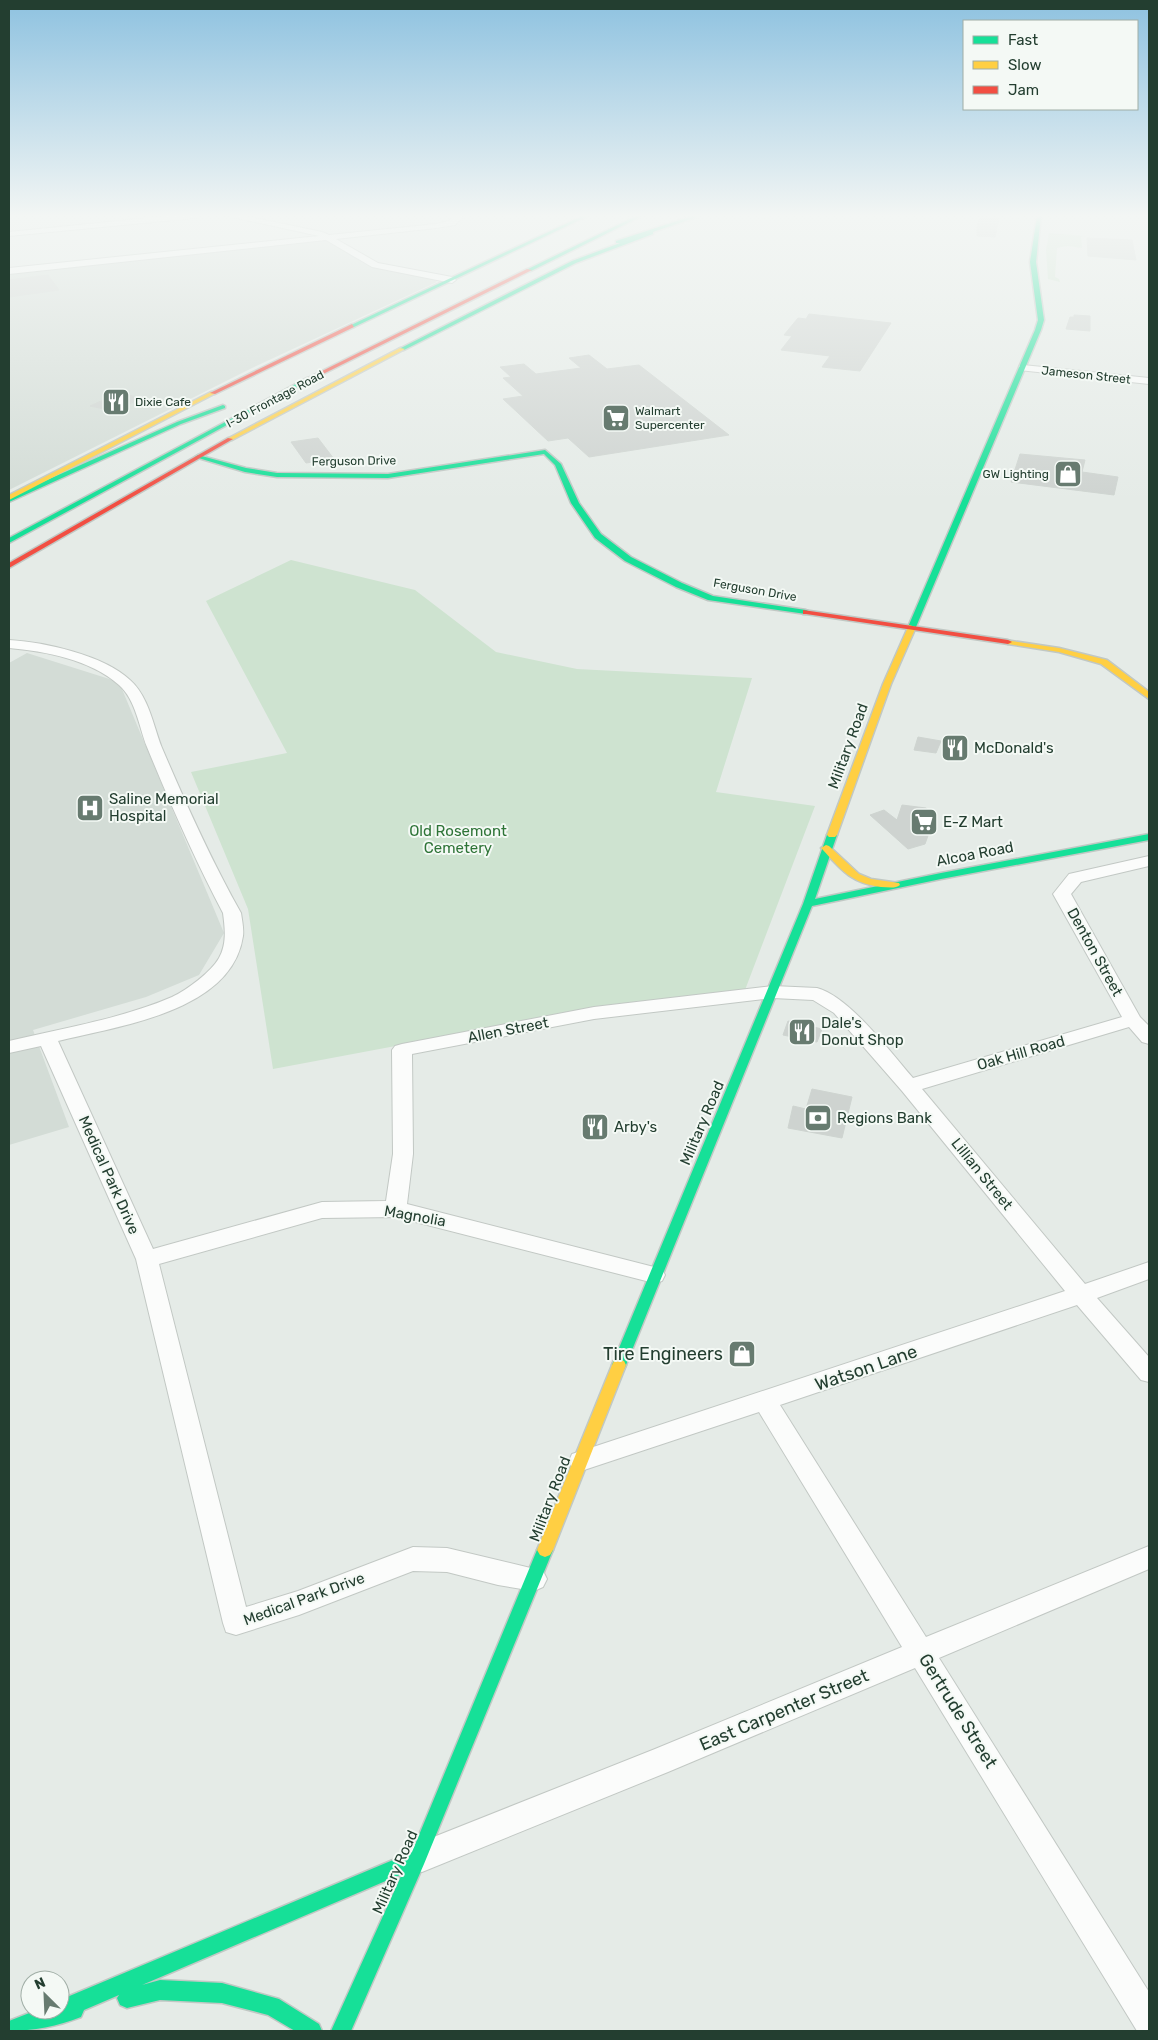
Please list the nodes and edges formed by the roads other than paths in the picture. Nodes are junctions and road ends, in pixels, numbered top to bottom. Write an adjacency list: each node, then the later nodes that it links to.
1 (385, 311): 11 (main road)
2 (445, 311): 12 (main road)
3 (476, 311): 7 (main road, I-30 Frontage Road)
4 (1040, 311): 5 (main road, Military Road)
5 (1023, 368): 6 (street, Jameson Street); 14 (main road, Military Road)
6 (1149, 381)
7 (218, 446): 8 (main road, I-30 Frontage Road); 9 (main road)
8 (198, 457): 9 (main road, Ferguson Drive); 13 (main road, I-30 Frontage Road)
9 (232, 466): 14 (main road, Ferguson Drive)
10 (103, 470): 11 (main road)
11 (9, 499)
12 (9, 541)
13 (9, 566)
14 (910, 629): 16 (main road, Ferguson Drive); 18 (main road, Military Road)
15 (9, 644): 24 (street)
16 (1149, 696)
17 (1149, 837): 20 (main road, Alcoa Road)
18 (826, 848): 20 (main road); 21 (main road, Military Road)
19 (1149, 862): 23 (street, Denton Street)
20 (895, 885): 21 (main road, Alcoa Road)
21 (808, 904): 22 (main road, Military Road)
22 (773, 992): 27 (street, Lillian Street); 28 (street, Allen Street); 31 (main road, Military Road)
23 (1133, 1020): 25 (street, Denton Street); 27 (street, Oak Hill Road)
24 (47, 1038): 26 (street); 29 (street, Medical Park Drive)
25 (1149, 1038)
26 (9, 1047)
27 (909, 1086): 32 (street, Lillian Street)
28 (396, 1209): 29 (street, Magnolia); 31 (street, Magnolia)
29 (147, 1259): 37 (street, Medical Park Drive)
30 (1149, 1270): 32 (street, Watson Lane)
31 (654, 1275): 35 (main road, Military Road)
32 (1081, 1296): 33 (street, Lillian Street); 34 (street, Watson Lane)
33 (1149, 1373)
34 (765, 1402): 35 (street, Watson Lane); 38 (street, Gertrude Street)
35 (580, 1461): 37 (main road, Military Road)
36 (1149, 1557): 38 (street, East Carpenter Street)
37 (534, 1579): 39 (main road, Military Road)
38 (922, 1652): 39 (street, East Carpenter Street); 43 (street, Gertrude Street)
39 (418, 1858): 40 (main road); 46 (main road, Military Road)
40 (70, 2006)
41 (70, 2010): 45 (main road)
42 (35, 2020): 44 (main road)
43 (1149, 2021)
44 (9, 2031)
45 (312, 2031)
46 (341, 2031)

